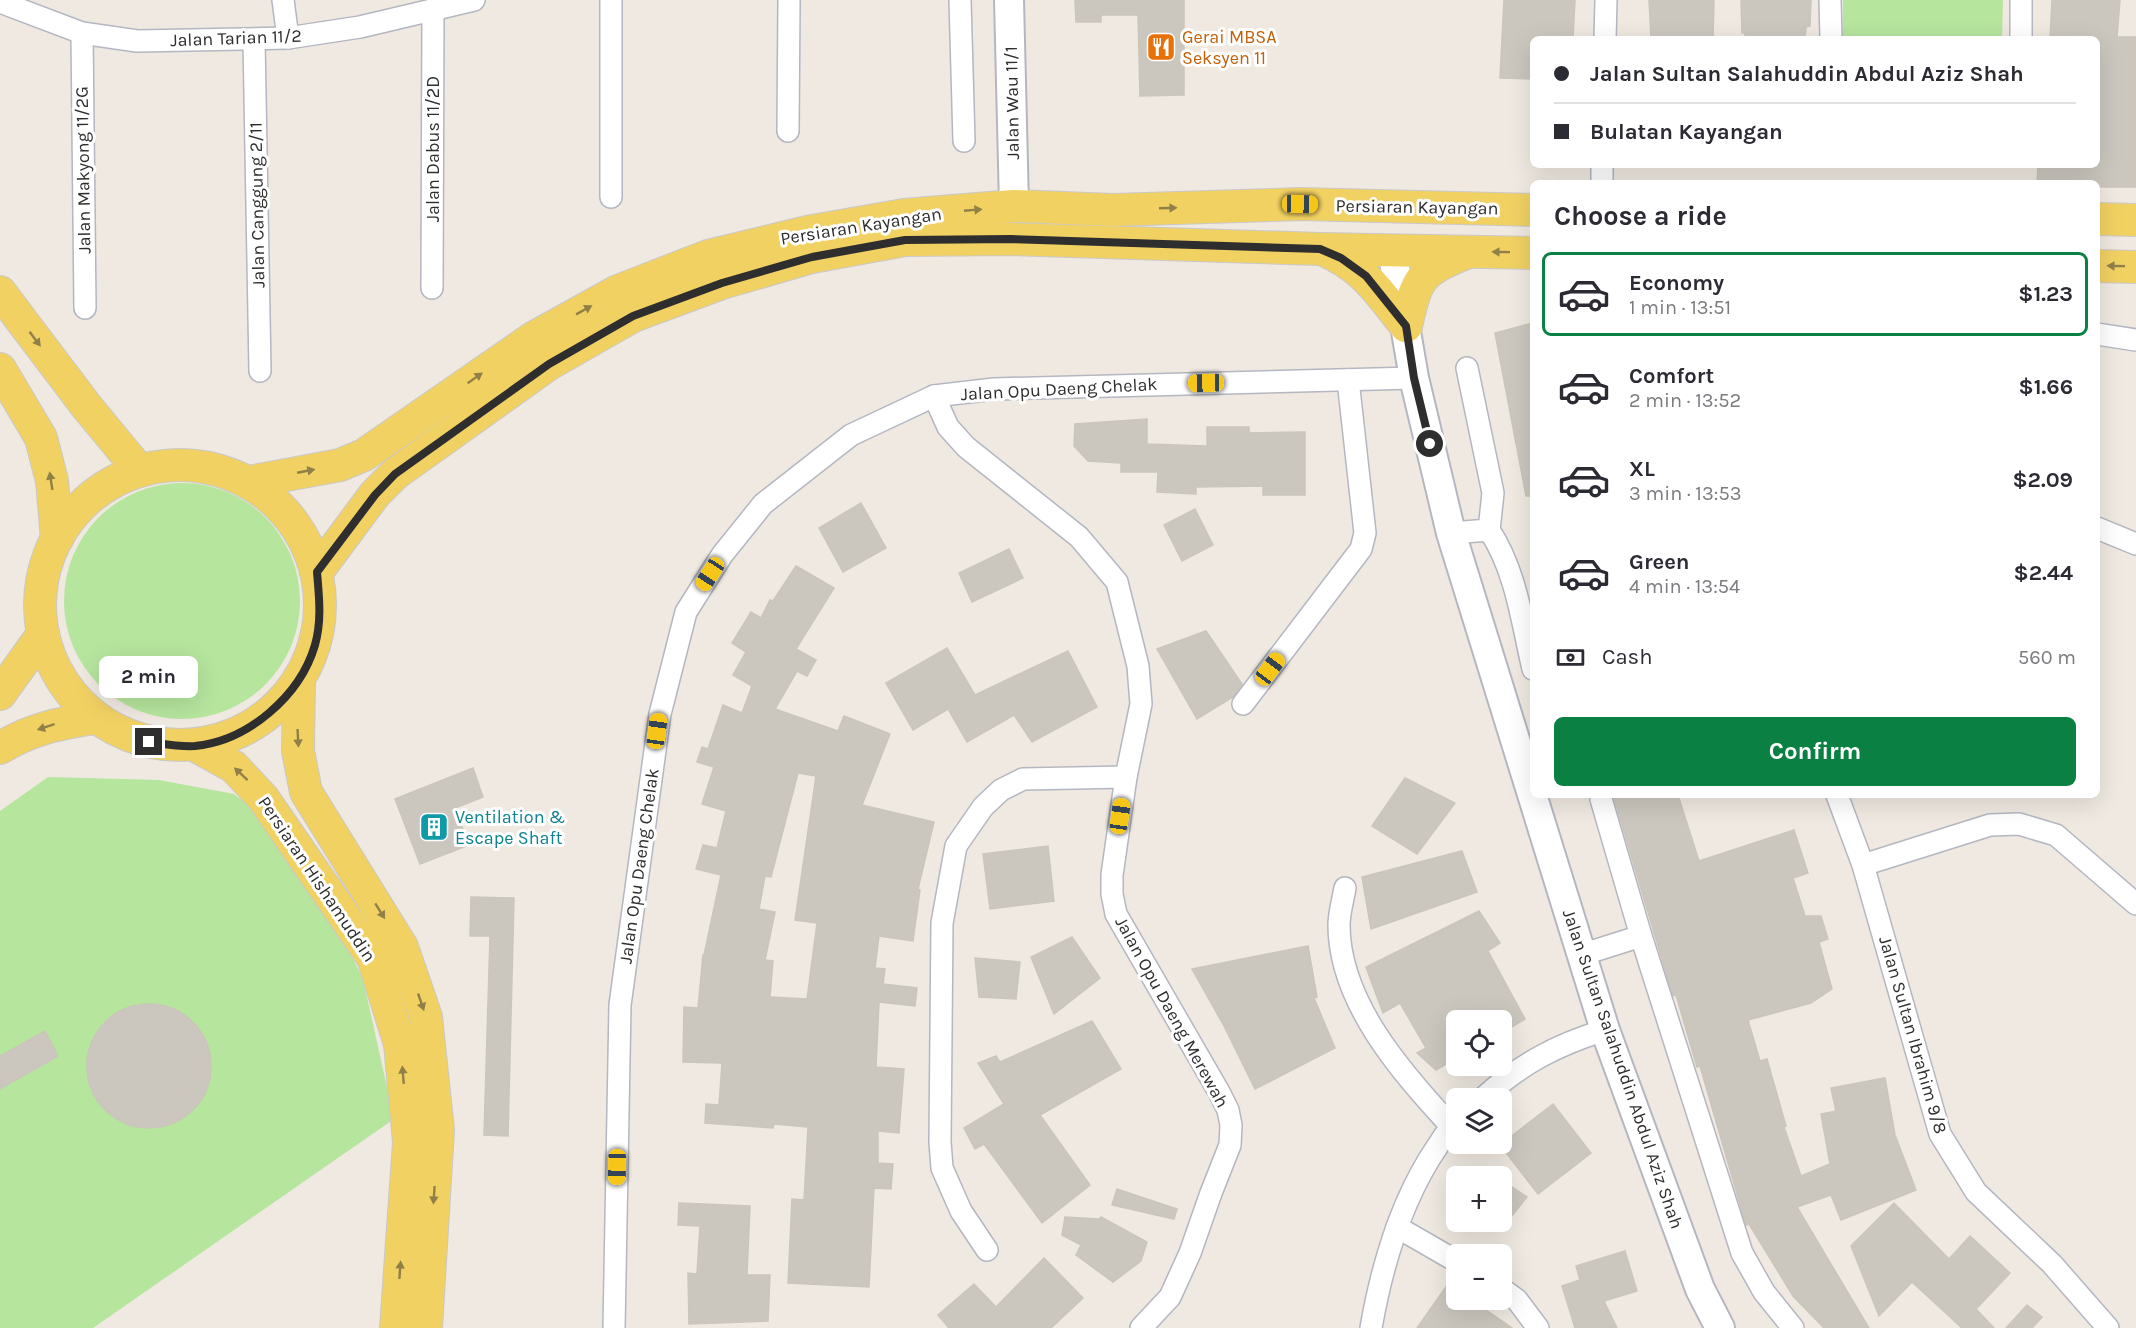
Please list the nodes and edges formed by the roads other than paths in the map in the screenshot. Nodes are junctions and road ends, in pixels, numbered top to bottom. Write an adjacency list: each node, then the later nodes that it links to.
1 (283, 0): 16 (street)
2 (474, 0): 11 (street, Jalan Tarian 11/2)
3 (611, 0): 20 (street)
4 (789, 0): 18 (street)
5 (960, 0): 19 (street)
6 (1009, 0): 22 (street, Jalan Wau 11/1)
7 (1606, 0): 13 (street)
8 (1830, 0): 14 (street)
9 (2021, 0): 15 (street)
10 (0, 2): 12 (street, Jalan Tarian 11/2)
11 (433, 11): 16 (street, Jalan Tarian 11/2); 32 (street, Jalan Dabus 11/2D)
12 (81, 33): 17 (street, Jalan Tarian 11/2); 34 (street, Jalan Makyong 11/2G)
13 (1605, 36)
14 (1831, 36)
15 (2020, 36)
16 (288, 38): 17 (street, Jalan Tarian 11/2)
17 (254, 39): 40 (street, Jalan Canggung 2/11)
18 (788, 131)
19 (964, 141)
20 (611, 197)
21 (1300, 204): 22 (main road, Persiaran Kayangan, one-way to 21); 23 (main road, Persiaran Kayangan); 27 (main road)
22 (1014, 206): 45 (main road, Persiaran Kayangan, one-way to 22)
23 (1530, 210)
24 (2100, 219): 25 (main road)
25 (2136, 220)
26 (1320, 249): 27 (main road, Persiaran Kayangan); 35 (main road); 51 (main road, Persiaran Kayangan)
27 (1392, 250): 28 (main road, Persiaran Kayangan); 35 (street, Jalan Sultan Salahuddin Abdul Aziz Shah)
28 (1469, 251): 29 (main road, Persiaran Kayangan, one-way to 28); 35 (main road)
29 (1530, 253)
30 (2100, 266): 31 (main road, one-way to 30)
31 (2136, 267)
32 (432, 288)
33 (0, 292): 44 (main road, one-way to 44)
34 (85, 308)
35 (1406, 326): 41 (street, Jalan Sultan Salahuddin Abdul Aziz Shah)
36 (2100, 334): 37 (street)
37 (2136, 340)
38 (1467, 368): 47 (street)
39 (0, 369): 49 (main road, one-way to 39)
40 (260, 371)
41 (1414, 378): 42 (street, Jalan Opu Daeng Chelak); 48 (street, Jalan Sultan Salahuddin Abdul Aziz Shah)
42 (1348, 380): 43 (street, Jalan Opu Daeng Chelak); 56 (street)
43 (934, 396): 62 (street, Jalan Opu Daeng Merewah); 81 (street, Jalan Opu Daeng Chelak)
44 (140, 471): 45 (main road); 49 (main road)
45 (249, 482): 51 (main road)
46 (2100, 529): 50 (street)
47 (1489, 530): 48 (street); 53 (street)
48 (1451, 533): 58 (street, Jalan Sultan Salahuddin Abdul Aziz Shah)
49 (57, 539): 52 (main road)
50 (2136, 544)
51 (317, 572): 54 (main road)
52 (43, 634): 55 (main road); 57 (main road)
53 (1530, 657)
54 (299, 679): 59 (main road); 80 (main road, Persiaran Hishamuddin, one-way to 80)
55 (0, 694)
56 (1243, 704)
57 (95, 717): 59 (main road); 60 (main road, one-way to 60)
58 (1525, 739): 61 (street, Jalan Sultan Salahuddin Abdul Aziz Shah)
59 (196, 746): 79 (main road, Persiaran Hishamuddin, one-way to 59)
60 (0, 748)
61 (1530, 758)
62 (1126, 777): 76 (street); 82 (street, Jalan Opu Daeng Merewah)
63 (1540, 798): 70 (street, Jalan Sultan Salahuddin Abdul Aziz Shah)
64 (1838, 798): 66 (street, Jalan Sultan Ibrahim 9/8)
65 (1601, 799): 69 (street)
66 (1863, 866): 68 (street); 87 (street, Jalan Sultan Ibrahim 9/8)
67 (1345, 888): 73 (street)
68 (2136, 904)
69 (1641, 936): 70 (street); 86 (street)
70 (1581, 955): 71 (street, Jalan Sultan Salahuddin Abdul Aziz Shah)
71 (1605, 1030): 72 (street); 85 (street, Jalan Sultan Salahuddin Abdul Aziz Shah)
72 (1494, 1088)
73 (1446, 1116)
74 (1446, 1135): 75 (street)
75 (1397, 1227): 77 (street); 83 (street)
76 (987, 1250)
77 (1446, 1256)
78 (1512, 1296): 84 (street)
79 (396, 1328)
80 (426, 1328)
81 (614, 1328)
82 (1141, 1328)
83 (1371, 1328)
84 (1538, 1328)
85 (1720, 1328)
86 (1793, 1328)
87 (2108, 1328)

